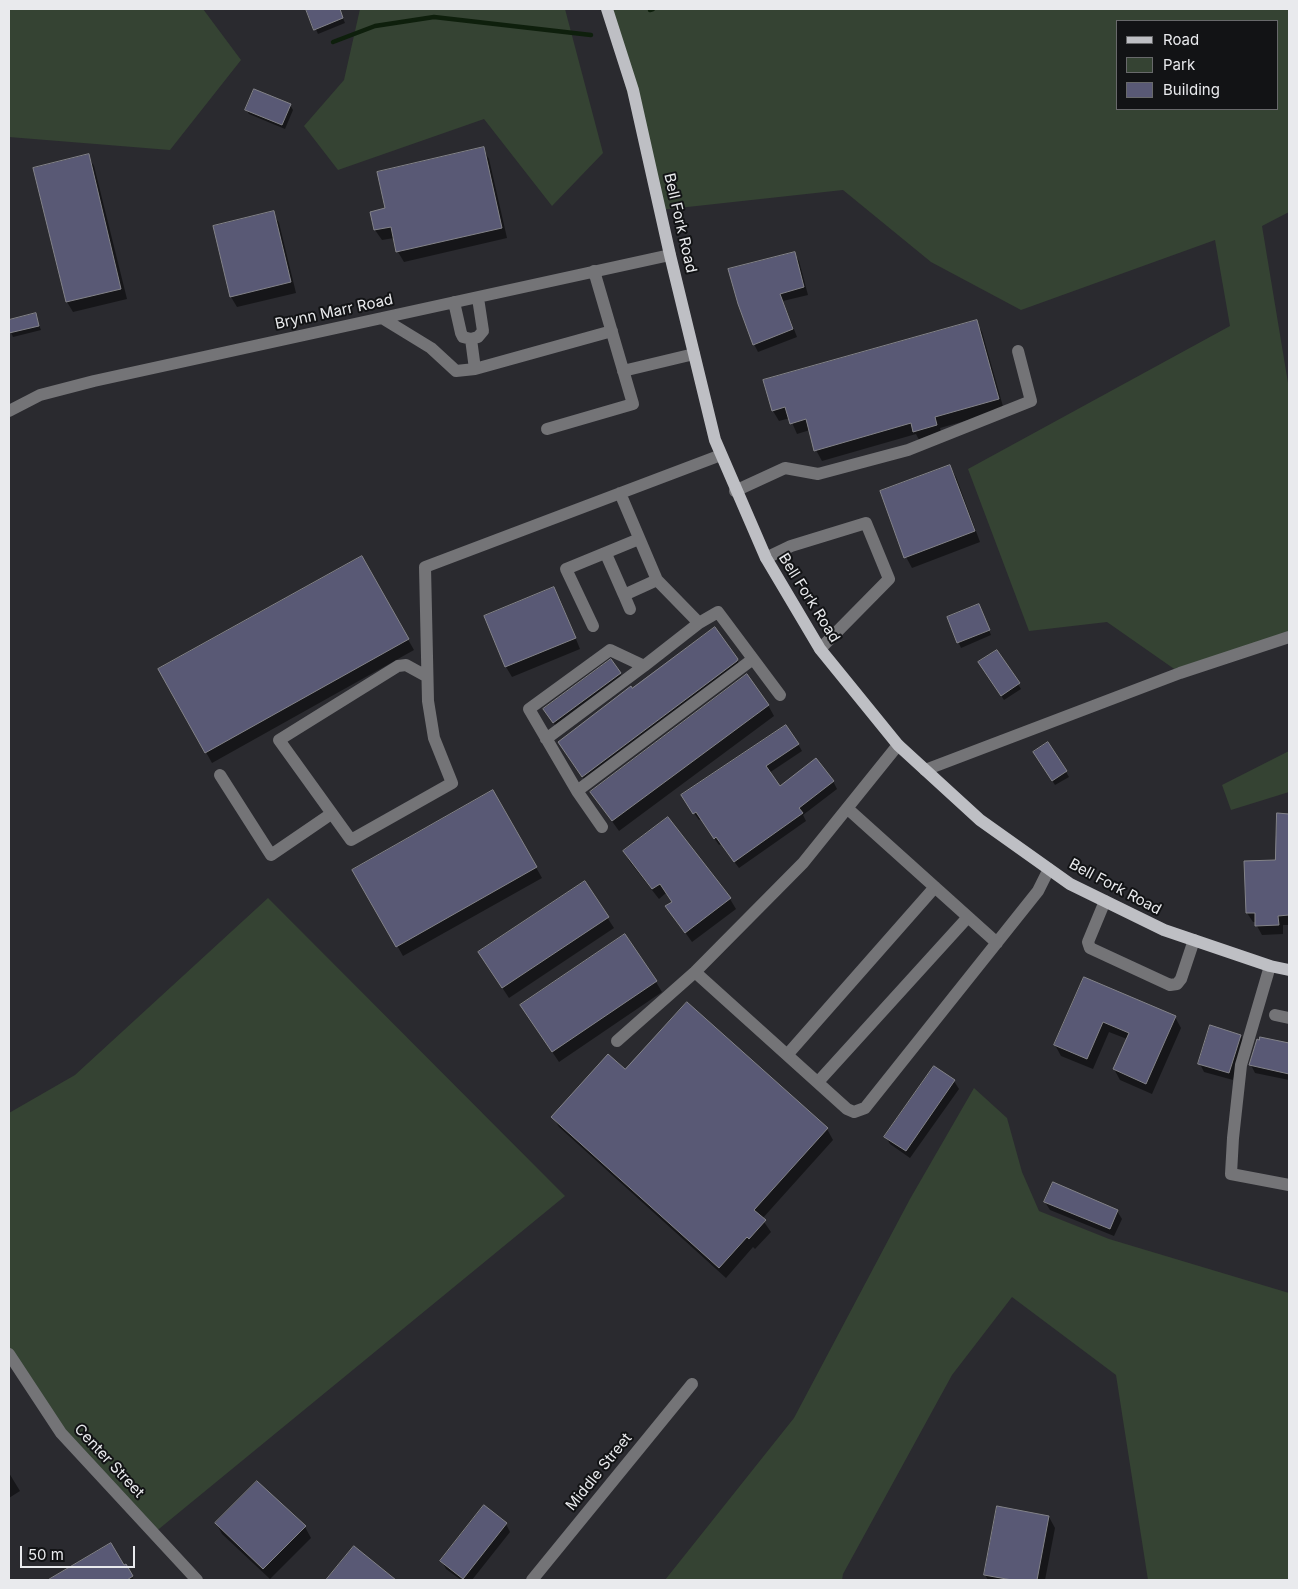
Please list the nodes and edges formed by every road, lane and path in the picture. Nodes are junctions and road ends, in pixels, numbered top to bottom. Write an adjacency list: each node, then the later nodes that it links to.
1 (608, 9): 2 (main road, Bell Fork Road)
2 (670, 255): 3 (street, Brynn Marr Road); 10 (main road, Bell Fork Road)
3 (594, 272): 4 (street, Brynn Marr Road); 7 (street)
4 (478, 298): 5 (street, Brynn Marr Road); 8 (street)
5 (454, 302): 6 (street, Brynn Marr Road); 8 (street)
6 (382, 318): 11 (street); 13 (street, Brynn Marr Road)
7 (612, 332): 11 (street); 12 (street)
8 (471, 339): 11 (street)
9 (1018, 351): 16 (street)
10 (694, 354): 12 (street); 15 (main road, Bell Fork Road)
11 (475, 368)
12 (623, 371): 14 (street)
13 (9, 411)
14 (547, 429)
15 (721, 455): 16 (main road, Bell Fork Road); 17 (street)
16 (735, 491): 20 (main road, Bell Fork Road)
17 (620, 493): 18 (street); 30 (street)
18 (639, 539): 19 (street); 21 (street)
19 (606, 554): 22 (street); 25 (street)
20 (766, 558): 27 (main road, Bell Fork Road); 27 (street)
21 (657, 580): 22 (street); 24 (street)
22 (624, 595): 23 (street)
23 (630, 609)
24 (699, 623): 28 (street); 29 (street)
25 (594, 626)
26 (1289, 636): 34 (street)
27 (820, 649): 33 (main road, Bell Fork Road)
28 (753, 659): 31 (street); 36 (street)
29 (644, 666): 32 (street); 32 (street)
30 (426, 676): 38 (street); 38 (street)
31 (780, 694)
32 (546, 739): 36 (street)
33 (898, 746): 34 (main road, Bell Fork Road); 37 (street)
34 (925, 770): 40 (main road, Bell Fork Road)
35 (220, 775): 38 (street)
36 (577, 791): 39 (street)
37 (848, 809): 41 (street); 48 (street)
38 (331, 814)
39 (602, 827)
40 (1049, 869): 42 (main road, Bell Fork Road); 45 (street)
41 (935, 887): 43 (street); 52 (street)
42 (1105, 901): 44 (main road, Bell Fork Road); 44 (street)
43 (968, 917): 45 (street); 53 (street)
44 (1194, 940): 46 (main road, Bell Fork Road)
45 (996, 943): 53 (street)
46 (1270, 966): 47 (main road, Bell Fork Road); 54 (street)
47 (1289, 970)
48 (695, 972): 51 (street); 52 (street)
49 (1275, 1015): 50 (street)
50 (1289, 1018)
51 (617, 1041)
52 (787, 1055): 53 (street)
53 (818, 1082)
54 (1289, 1185)
55 (9, 1354): 57 (street, Center Street)
56 (692, 1384): 58 (street, Middle Street)
57 (197, 1580)
58 (532, 1580)

